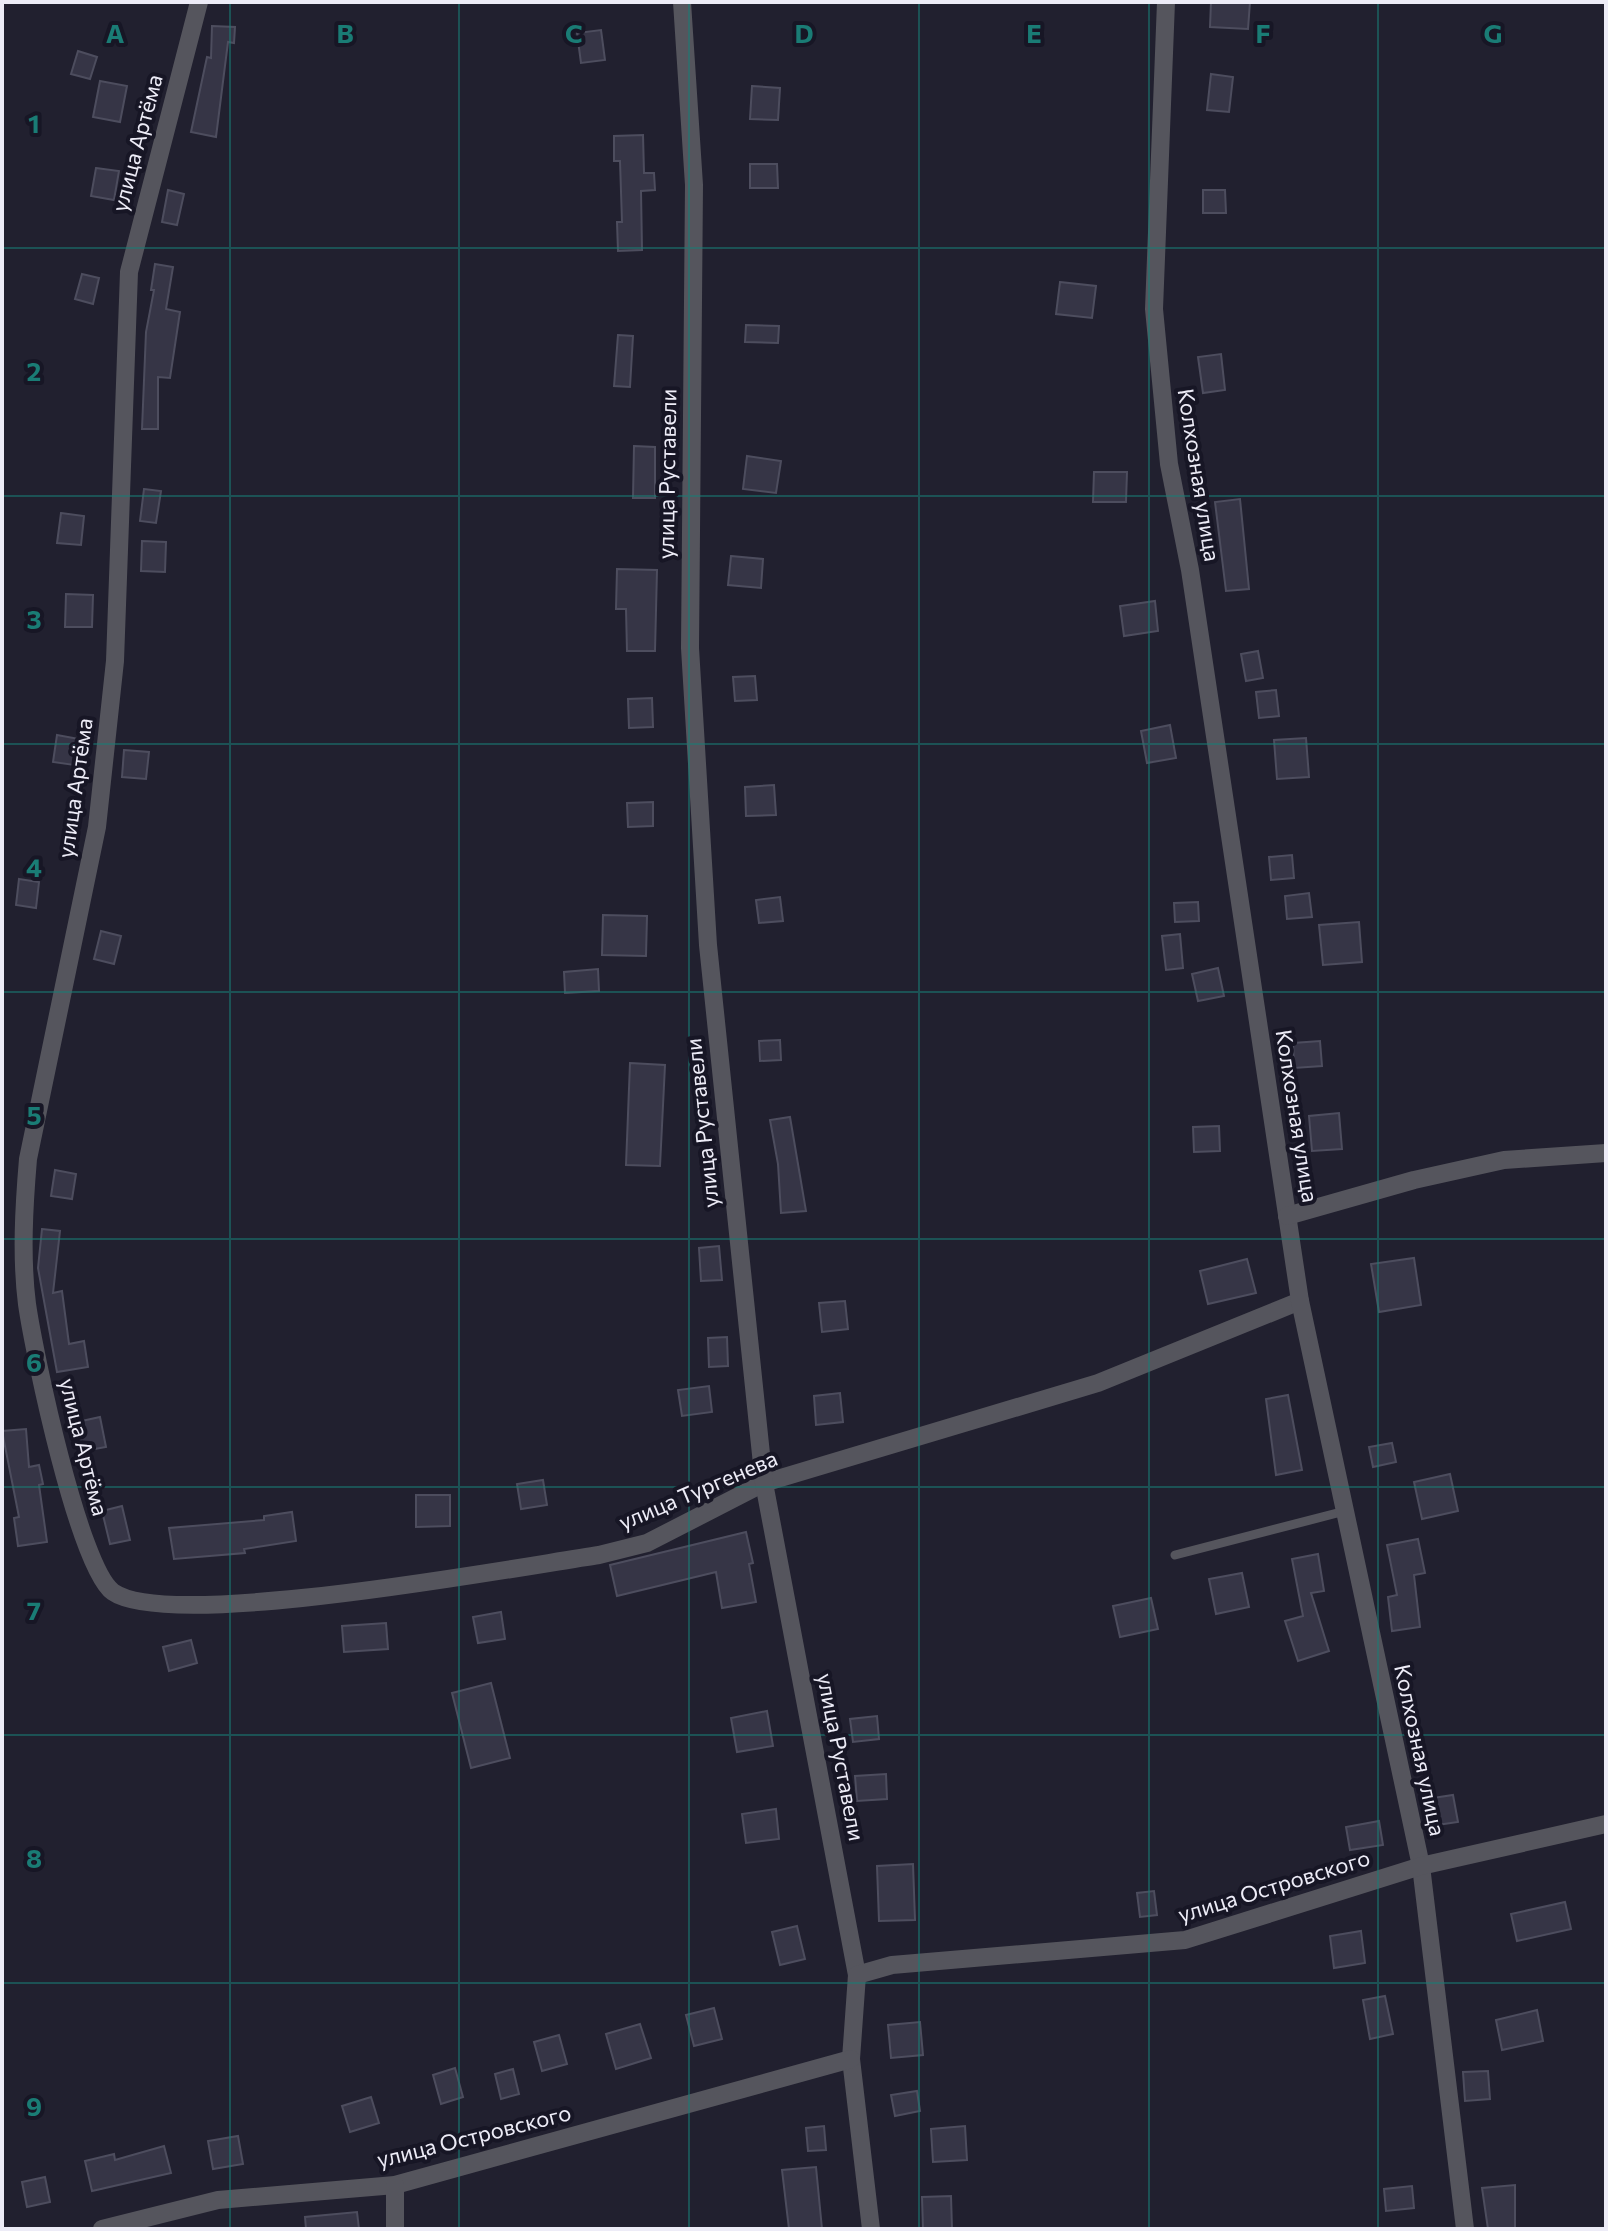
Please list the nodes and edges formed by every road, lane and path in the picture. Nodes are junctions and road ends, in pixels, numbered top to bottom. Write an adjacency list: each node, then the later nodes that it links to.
1 (199, 2): 10 (street, улица Артёма)
2 (682, 2): 7 (street, улица Руставели)
3 (1166, 2): 5 (street, Колхозная улица)
4 (1606, 1153): 5 (street)
5 (1287, 1216): 6 (street, Колхозная улица)
6 (1300, 1301): 7 (street, улица Тургенева); 8 (street, Колхозная улица)
7 (764, 1483): 10 (street, улица Тургенева); 13 (street, улица Руставели)
8 (1345, 1511): 9 (lane); 12 (street, Колхозная улица)
9 (1175, 1555)
10 (137, 1600)
11 (1606, 1824): 12 (street, улица Островского)
12 (1421, 1866): 13 (street, улица Островского); 19 (street, Колхозная улица)
13 (857, 1975): 14 (street, улица Руставели)
14 (851, 2059): 15 (street, улица Островского); 18 (street, улица Руставели)
15 (395, 2185): 16 (street, улица Островского); 17 (street)
16 (102, 2229)
17 (395, 2229)
18 (871, 2229)
19 (1465, 2229)

